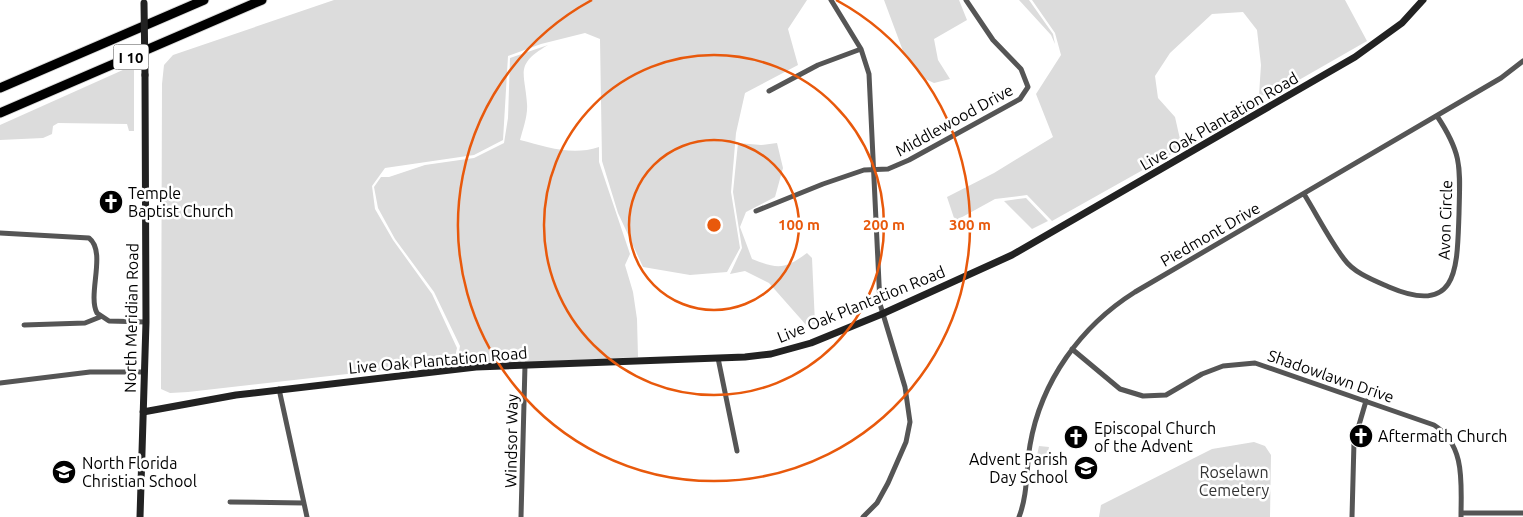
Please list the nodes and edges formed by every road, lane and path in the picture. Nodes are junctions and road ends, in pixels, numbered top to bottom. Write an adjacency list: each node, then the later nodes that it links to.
1 (204, 0): 9 (highway, I 10)
2 (262, 0): 11 (highway, I 10)
3 (831, 0): 7 (street)
4 (966, 0): 13 (street, Middlewood Drive)
5 (1423, 0): 17 (street, Live Oak Plantation Road)
6 (144, 2): 19 (street, North Meridian Road, bridge)
7 (861, 49): 10 (street); 13 (street)
8 (1523, 61): 12 (street, Piedmont Drive)
9 (0, 88)
10 (770, 91)
11 (0, 113)
12 (1437, 116): 14 (street, Piedmont Drive); 14 (street, Avon Circle)
13 (874, 170): 15 (street, Middlewood Drive); 17 (street)
14 (1304, 194): 21 (street, Piedmont Drive)
15 (756, 211)
16 (0, 233): 18 (street)
17 (882, 314): 22 (street, Live Oak Plantation Road); 37 (street)
18 (100, 317): 19 (street); 20 (street)
19 (146, 322): 24 (street, North Meridian Road)
20 (24, 325)
21 (1072, 349): 27 (street, Shadowlawn Drive); 38 (street, Piedmont Drive)
22 (718, 358): 23 (street, Live Oak Plantation Road); 29 (street)
23 (526, 364): 26 (street, Live Oak Plantation Road); 36 (street, Windsor Way)
24 (144, 372): 25 (street); 28 (street, North Meridian Road)
25 (0, 383)
26 (279, 389): 28 (street, Live Oak Plantation Road); 31 (street)
27 (1366, 401): 33 (street, Shadowlawn Drive); 39 (street)
28 (143, 412): 34 (street, North Meridian Road)
29 (737, 451)
30 (230, 502): 31 (street)
31 (304, 503): 35 (street)
32 (1523, 513): 33 (street)
33 (1461, 515)
34 (140, 517)
35 (307, 517)
36 (521, 517)
37 (863, 517)
38 (1019, 517)
39 (1352, 517)

